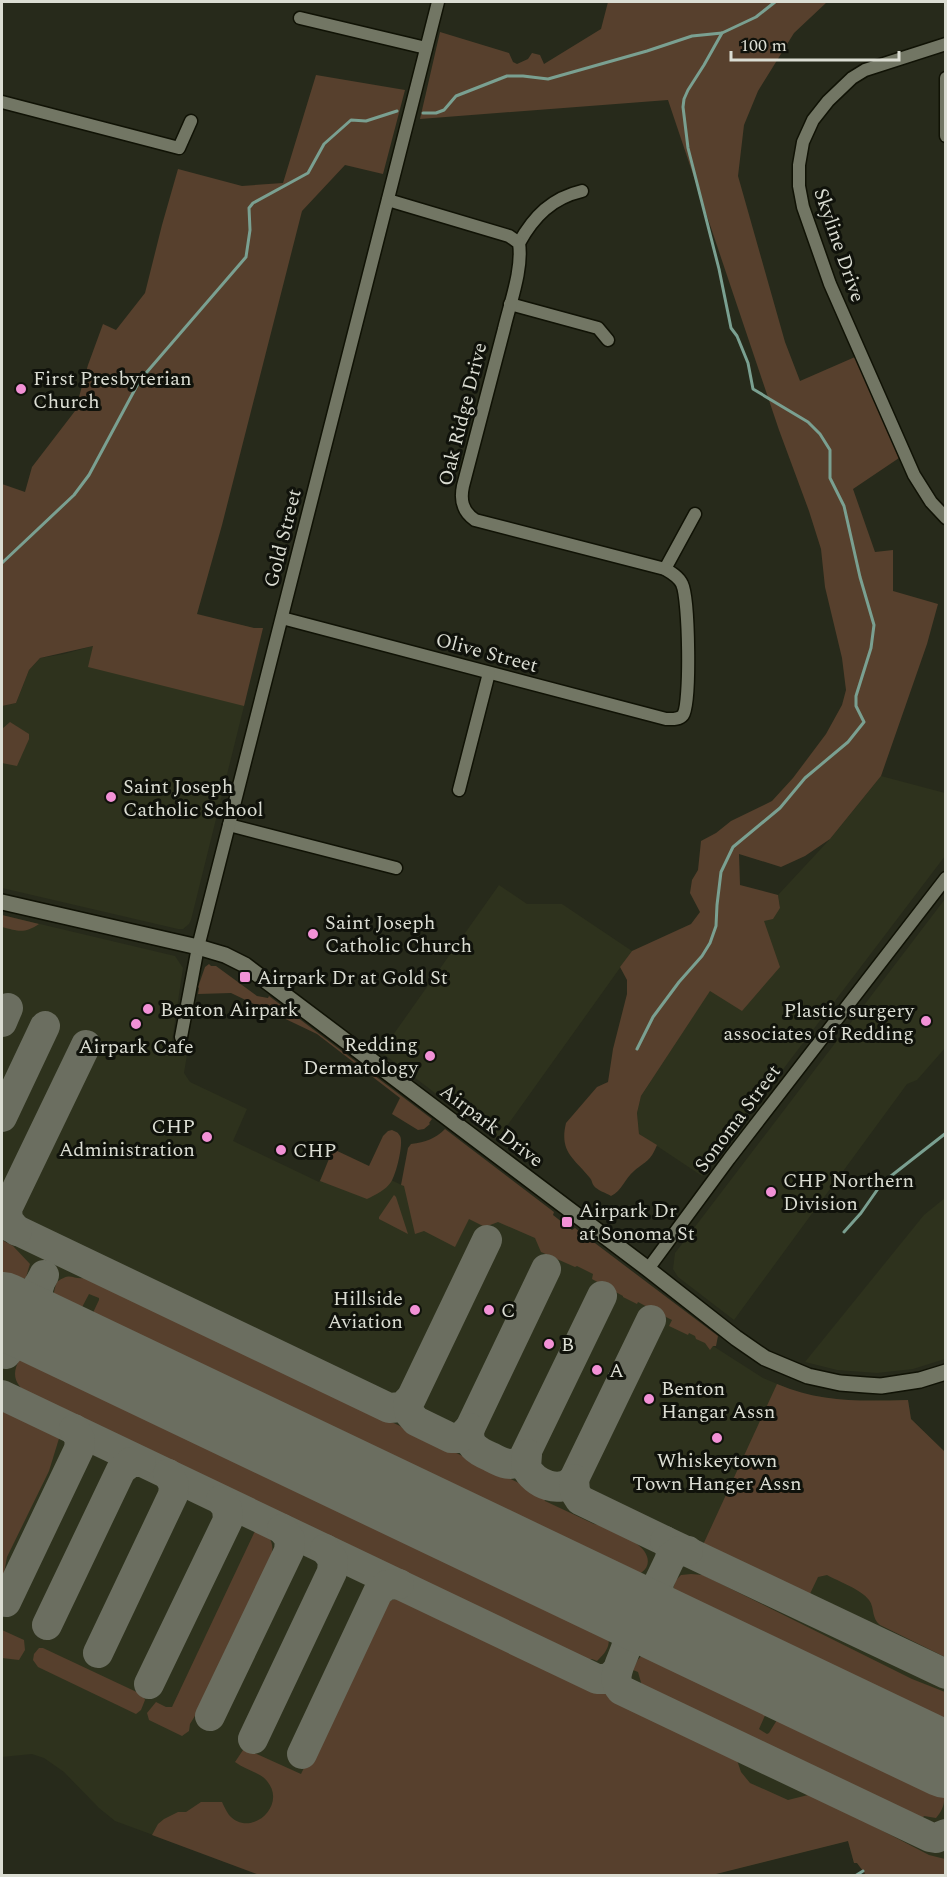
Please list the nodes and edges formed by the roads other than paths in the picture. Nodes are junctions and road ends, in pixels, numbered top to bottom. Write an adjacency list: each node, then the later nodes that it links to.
1 (438, 2): 4 (street, Gold Street)
2 (300, 18): 4 (street)
3 (945, 44): 15 (street, Skyline Drive)
4 (426, 48): 10 (street, Gold Street)
5 (945, 78): 8 (street)
6 (2, 102): 7 (street)
7 (191, 121)
8 (945, 136)
9 (582, 191): 11 (street)
10 (388, 200): 11 (street); 17 (street, Gold Street)
11 (519, 243): 12 (street, Oak Ridge Drive)
12 (510, 304): 13 (street); 16 (street, Oak Ridge Drive)
13 (608, 340)
14 (695, 514): 16 (street)
15 (945, 518)
16 (665, 569): 18 (street, Olive Street)
17 (282, 618): 18 (street, Olive Street); 20 (street, Gold Street)
18 (489, 673): 19 (street)
19 (459, 790)
20 (229, 825): 21 (street); 24 (street, Gold Street)
21 (396, 868)
22 (945, 878): 26 (street, Sonoma Street)
23 (2, 902): 24 (street, Airpark Drive)
24 (198, 947): 25 (street, Gold Street); 26 (street, Airpark Drive)
25 (181, 1037)
26 (648, 1269): 27 (street, Airpark Drive)
27 (945, 1372)

